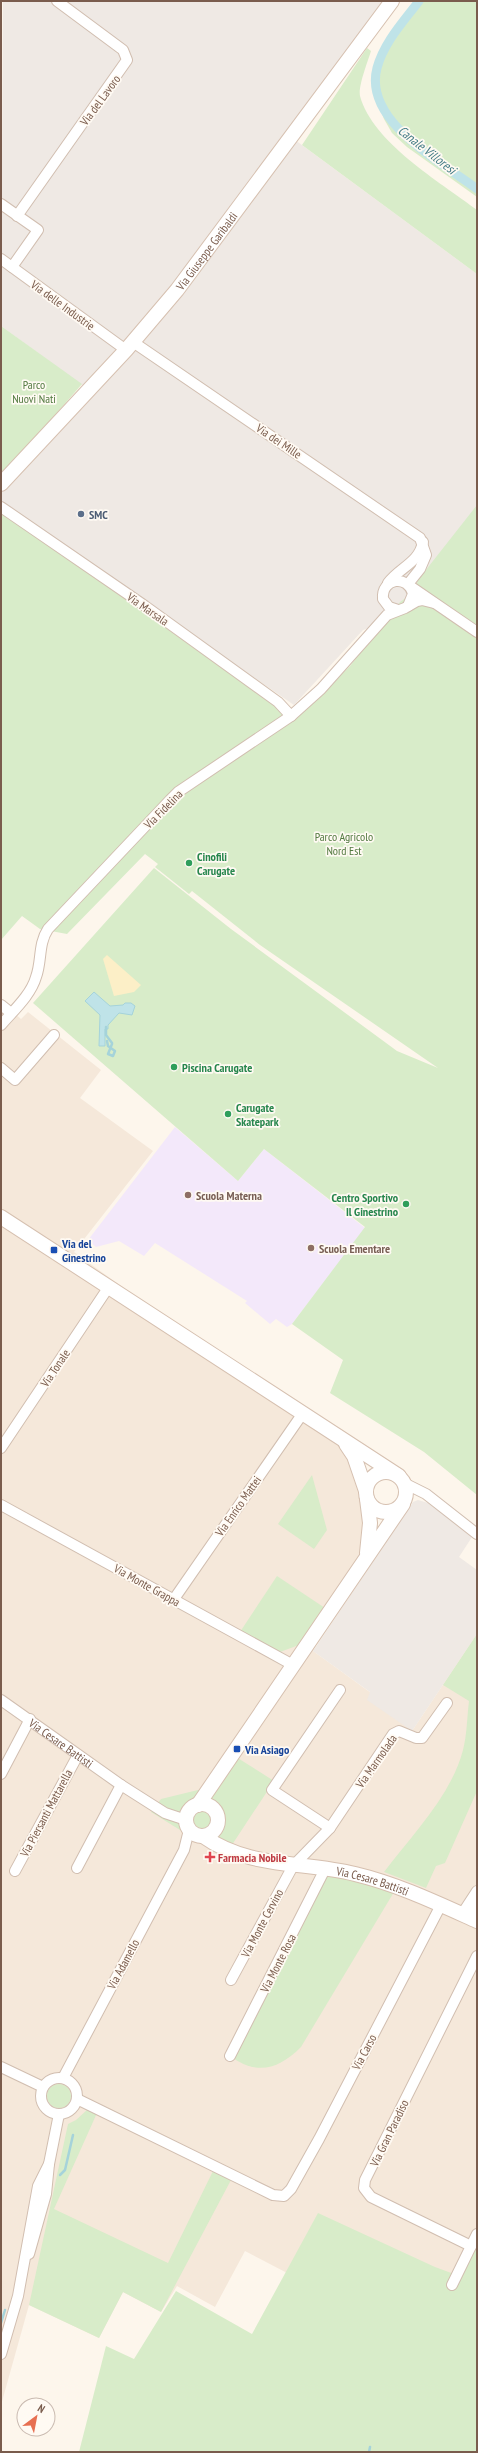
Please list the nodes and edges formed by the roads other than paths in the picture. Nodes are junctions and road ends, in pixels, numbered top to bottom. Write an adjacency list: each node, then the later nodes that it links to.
1 (57, 1): 4 (street, Via del Lavoro)
2 (392, 1): 7 (street, Via Giuseppe Garibaldi)
3 (1, 204): 4 (street)
4 (17, 216): 6 (street)
5 (1, 259): 6 (street, Via delle Industrie)
6 (12, 267): 7 (street, Via delle Industrie)
7 (129, 346): 8 (street, Via Giuseppe Garibaldi); 10 (street, Via dei Mille)
8 (1, 484)
9 (1, 507): 19 (street, Via Marsala)
10 (423, 542): 11 (street); 12 (street)
11 (409, 585): 12 (street); 14 (street); 15 (street)
12 (385, 588): 13 (street, Via Fidelina)
13 (383, 599): 16 (street); 17 (street, Via Fidelina)
14 (434, 603): 15 (street, Via Fidelina); 18 (street)
15 (408, 606): 16 (street, Via Fidelina)
16 (398, 610): 17 (street, Via Fidelina)
17 (372, 631): 19 (street, Via Fidelina)
18 (477, 632)
19 (291, 716): 21 (street, Via Fidelina)
20 (1, 1006): 21 (street)
21 (11, 1014): 22 (street, Via Fidelina)
22 (1, 1025)
23 (54, 1035): 24 (street)
24 (1, 1068)
25 (3, 1223): 26 (street)
26 (108, 1288): 27 (street); 29 (street, Via Tonale)
27 (303, 1413): 28 (street); 35 (street, Via Enrico Mattei)
28 (341, 1439): 30 (street); 31 (street)
29 (1, 1448)
30 (406, 1489): 31 (street); 31 (street); 33 (street); 34 (street)
31 (367, 1495): 34 (street)
32 (1, 1505): 35 (street, Via Monte Grappa)
33 (477, 1534)
34 (367, 1554): 36 (street)
35 (174, 1599): 36 (street, Via Monte Grappa)
36 (293, 1665): 44 (street)
37 (340, 1690): 45 (street)
38 (1, 1700): 40 (street, Via Cesare Battisti)
39 (447, 1703): 45 (street, Via Marmolada)
40 (30, 1719): 41 (street, Via Cesare Battisti); 42 (street)
41 (78, 1755): 43 (street, Via Cesare Battisti); 50 (street, Via Piersanti Mattarella)
42 (1, 1774)
43 (121, 1785): 46 (street, Via Cesare Battisti); 48 (street)
44 (205, 1807): 46 (street); 46 (street)
45 (330, 1828): 47 (street, Via Marmolada)
46 (198, 1830): 47 (street, Via Cesare Battisti); 59 (street, Via Adamello)
47 (293, 1866): 49 (street, Via Cesare Battisti); 56 (street, Via Monte Cervino)
48 (77, 1868)
49 (326, 1869): 53 (street, Via Cesare Battisti); 57 (street, Via Monte Rosa)
50 (15, 1871)
51 (477, 1891): 54 (street)
52 (477, 1904): 54 (street)
53 (440, 1905): 54 (street, Via Cesare Battisti); 61 (street, Via Carso)
54 (469, 1917)
55 (477, 1956): 64 (street, Via Gran Paradiso)
56 (231, 1980)
57 (230, 2056)
58 (1, 2067): 60 (street)
59 (63, 2078): 60 (street); 61 (street)
60 (43, 2088): 62 (street)
61 (77, 2099): 62 (street)
62 (59, 2114): 66 (street)
63 (477, 2234): 64 (street)
64 (471, 2246): 65 (street)
65 (452, 2285)
66 (1, 2354)

